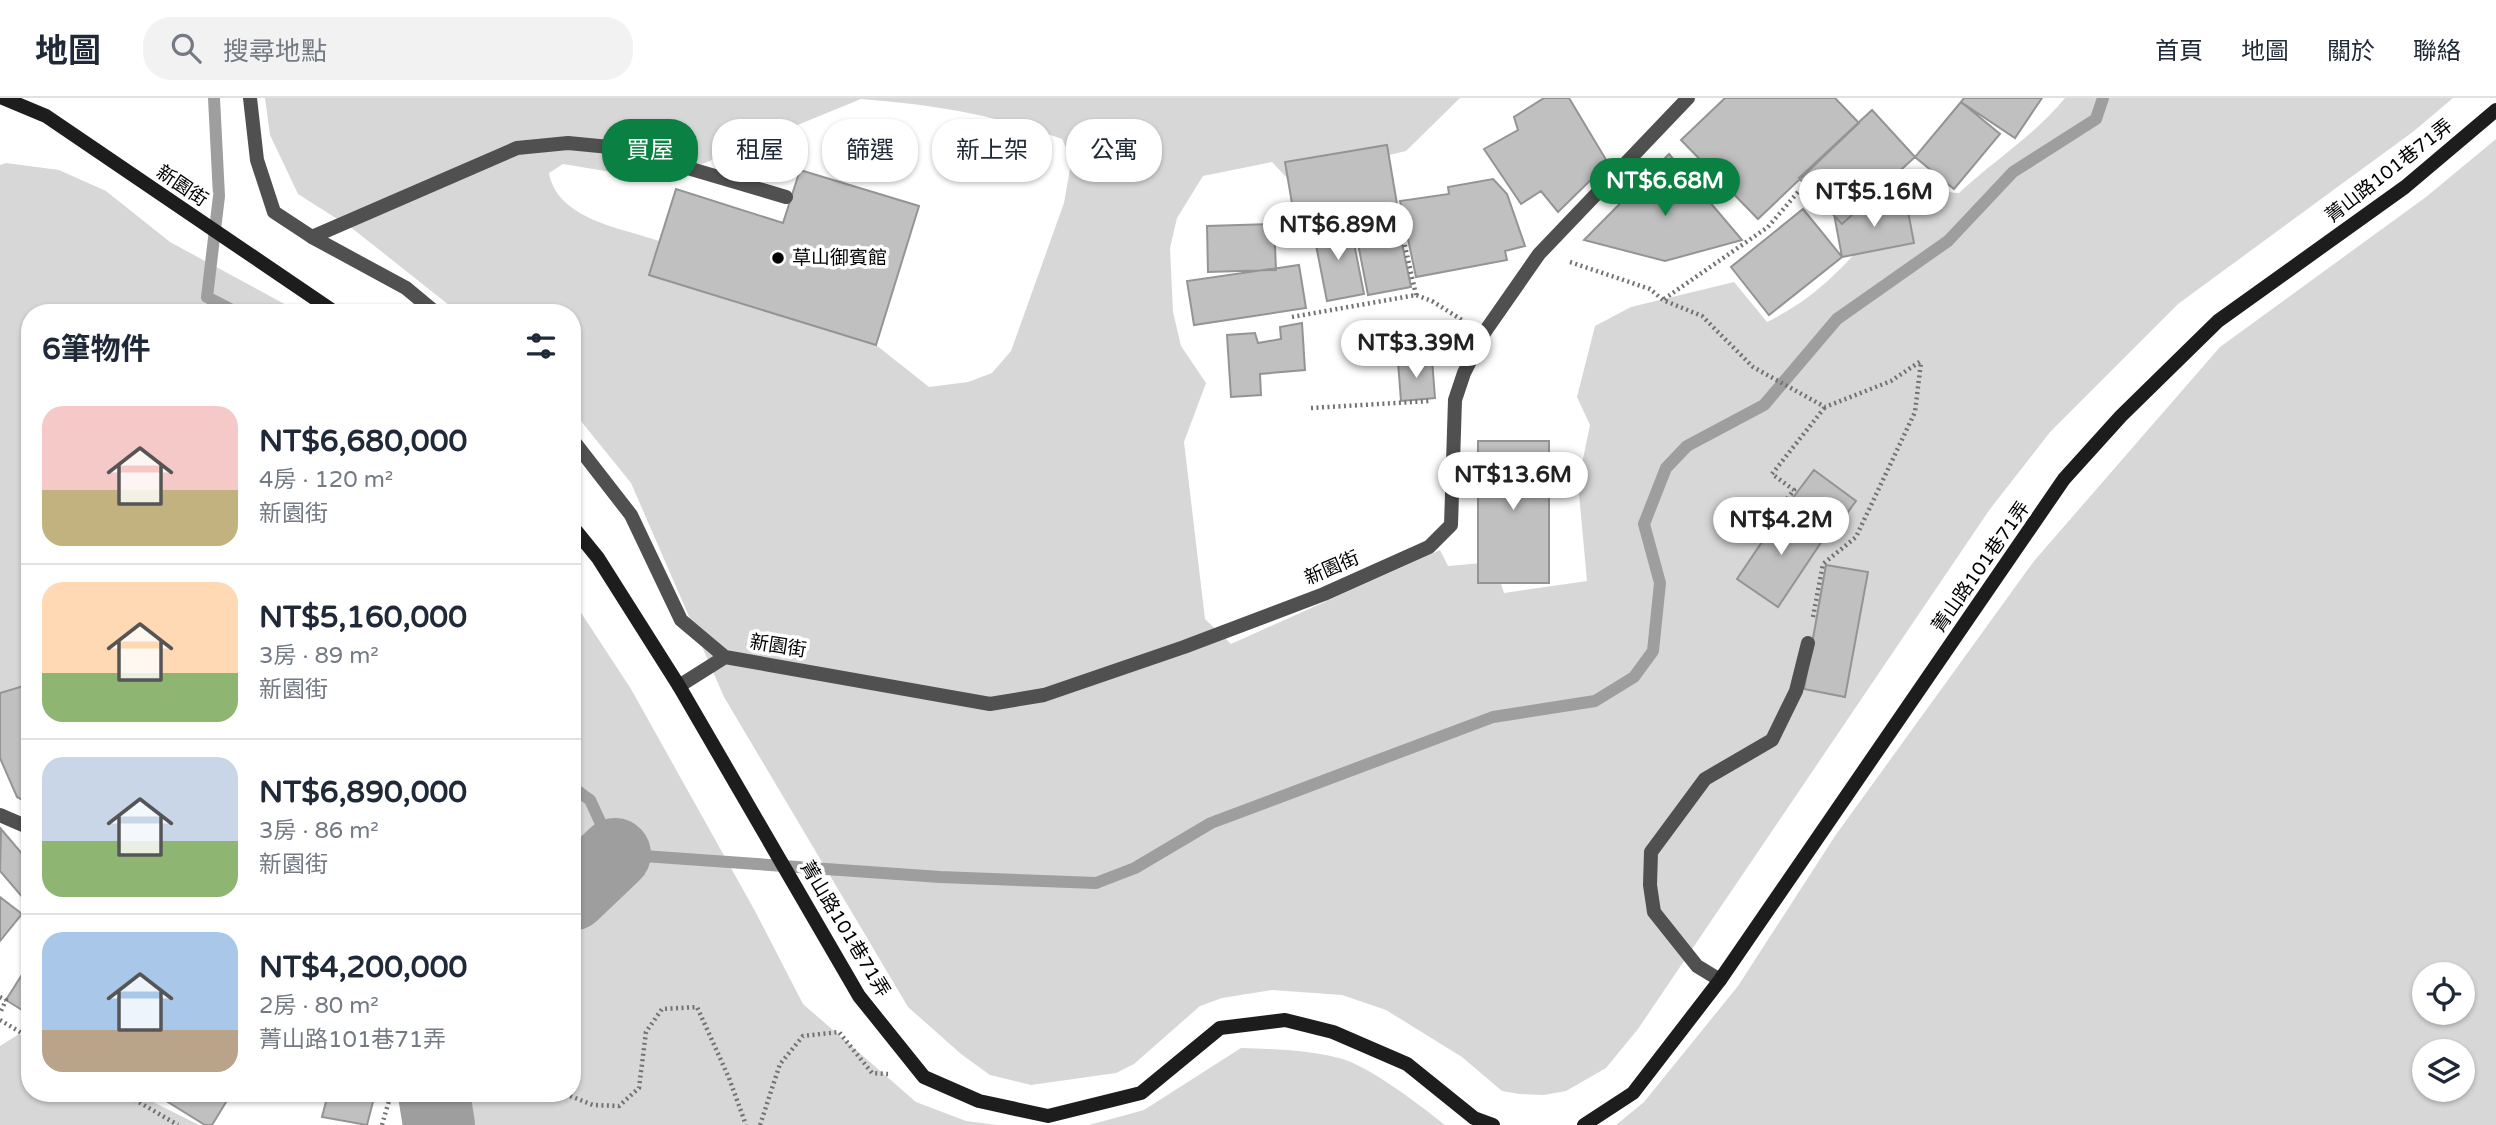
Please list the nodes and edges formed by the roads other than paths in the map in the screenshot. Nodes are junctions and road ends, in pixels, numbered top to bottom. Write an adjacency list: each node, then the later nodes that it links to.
1 (3, 98): 7 (street, 新園街)
2 (250, 98): 6 (street)
3 (1688, 98): 12 (street, 新園街)
4 (2496, 110): 16 (street, 菁山路101巷71弄)
5 (786, 197): 6 (street)
6 (312, 237): 8 (street)
7 (323, 304)
8 (425, 304)
9 (581, 451): 12 (street, 新園街)
10 (581, 537): 13 (street)
11 (1808, 643): 16 (street)
12 (725, 657): 13 (street, 新園街)
13 (678, 686): 17 (street, 菁山路101巷71弄)
14 (0, 815): 15 (street)
15 (21, 824)
16 (1720, 980): 18 (street, 菁山路101巷71弄)
17 (1493, 1125)
18 (1584, 1125)

